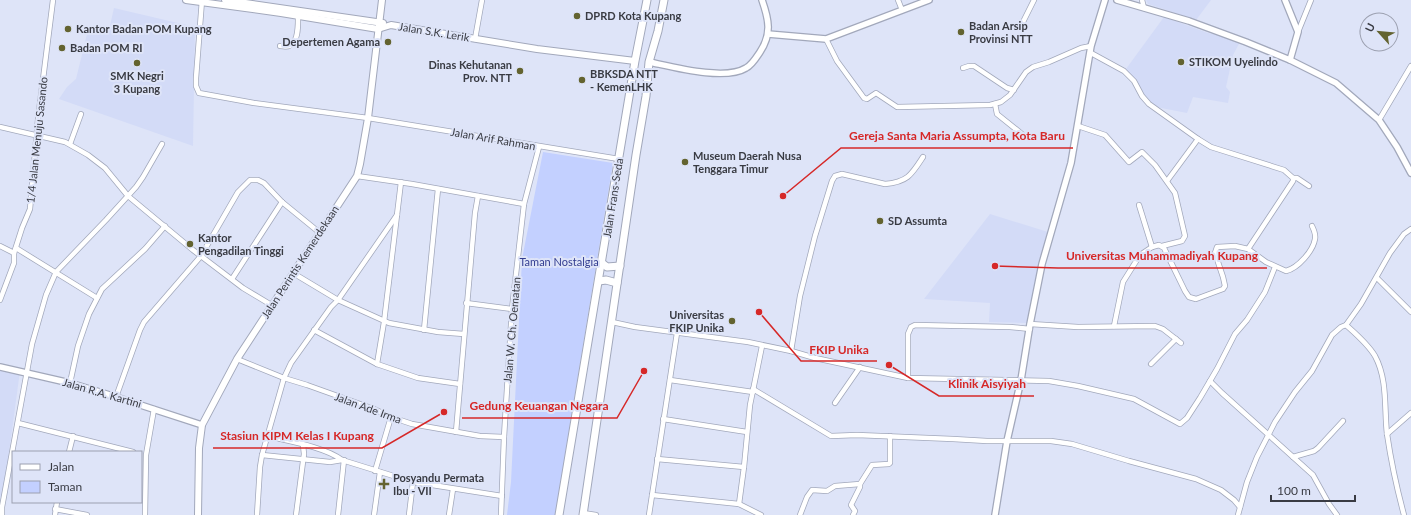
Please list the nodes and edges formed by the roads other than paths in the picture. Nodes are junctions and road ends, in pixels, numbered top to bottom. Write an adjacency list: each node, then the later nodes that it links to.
1 (53, 0): 45 (street, 1/4 Jalan Menuju Sasando)
2 (186, 0): 17 (main road, Jalan S.K. Lerik)
3 (225, 0): 21 (main road)
4 (382, 0): 21 (main road, Jalan Perintis Kemerdekaan)
5 (482, 0): 27 (street)
6 (647, 0): 33 (main road, Jalan Frans-Seda)
7 (664, 0): 34 (main road, Jalan Frans-Seda)
8 (762, 0): 26 (street)
9 (898, 0): 19 (street)
10 (929, 0): 19 (street)
11 (1034, 0): 22 (street)
12 (1105, 0): 30 (street)
13 (1117, 0): 18 (street)
14 (1142, 0): 18 (street)
15 (1285, 0): 25 (street)
16 (1311, 0): 25 (street)
17 (202, 1): 20 (main road, Jalan S.K. Lerik); 40 (street, Jalan Arif Rahman)
18 (1144, 8): 32 (street)
19 (902, 10): 28 (street)
20 (298, 16): 24 (main road, Jalan S.K. Lerik); 29 (street)
21 (380, 22): 23 (main road); 24 (main road, Jalan Perintis Kemerdekaan)
22 (1022, 24)
23 (390, 25): 24 (main road, Jalan S.K. Lerik); 27 (main road, Jalan S.K. Lerik)
24 (378, 29): 40 (main road, Jalan Perintis Kemerdekaan)
25 (1298, 32): 32 (street)
26 (768, 34): 28 (street); 34 (street)
27 (475, 39): 33 (main road, Jalan S.K. Lerik)
28 (826, 39): 38 (street)
29 (280, 46)
30 (1091, 46): 31 (street); 37 (street)
31 (1091, 53): 42 (street); 46 (street)
32 (1290, 60): 41 (street)
33 (635, 62): 51 (main road, Jalan Frans-Seda)
34 (649, 62): 77 (main road, Jalan Frans-Seda)
35 (1411, 66): 41 (street)
36 (963, 68): 37 (street)
37 (1014, 90): 38 (street)
38 (995, 104): 44 (street)
39 (81, 114): 47 (street)
40 (368, 118): 49 (street, Jalan Arif Rahman); 53 (main road, Jalan Perintis Kemerdekaan)
41 (1379, 120): 52 (street)
42 (1078, 126): 55 (street); 95 (street)
43 (0, 127): 45 (street)
44 (1022, 134)
45 (37, 136): 47 (street); 72 (street, 1/4 Jalan Menuju Sasando)
46 (1198, 139): 54 (street); 55 (street)
47 (70, 144): 59 (street)
48 (162, 144): 59 (street)
49 (539, 147): 51 (street, Jalan Arif Rahman); 62 (street, Jalan W. Ch. Oematan)
50 (923, 157): 104 (street)
51 (619, 159): 76 (main road, Jalan Frans-Seda)
52 (1411, 173)
53 (357, 176): 56 (street); 68 (main road, Jalan Perintis Kemerdekaan)
54 (1293, 178): 57 (street); 73 (street)
55 (1167, 181): 70 (street)
56 (401, 182): 58 (street); 64 (street)
57 (1310, 186)
58 (438, 189): 60 (street); 98 (street)
59 (128, 196): 65 (street); 79 (street)
60 (478, 196): 62 (street); 88 (street)
61 (282, 202): 68 (street); 75 (street); 82 (street)
62 (524, 204): 90 (street, Jalan W. Ch. Oematan)
63 (1139, 205): 71 (street)
64 (397, 215): 87 (street); 92 (street)
65 (165, 226): 75 (street); 85 (street)
66 (1312, 226): 78 (street)
67 (1411, 230): 81 (street)
68 (320, 233): 80 (main road, Jalan Perintis Kemerdekaan)
69 (0, 246): 74 (street)
70 (1162, 246): 71 (street); 73 (street)
71 (1152, 247): 96 (street)
72 (16, 248): 74 (street, 1/4 Jalan Menuju Sasando); 79 (street)
73 (1248, 249): 78 (street)
74 (14, 253): 86 (street, 1/4 Jalan Menuju Sasando)
75 (201, 256): 82 (street); 119 (street)
76 (602, 263): 77 (main road); 83 (main road, Jalan Frans-Seda)
77 (620, 266): 84 (main road, Jalan Frans-Seda)
78 (1275, 267): 115 (street)
79 (56, 272): 85 (street); 110 (street)
80 (293, 273): 87 (street); 89 (main road, Jalan Perintis Kemerdekaan)
81 (1377, 278): 91 (street); 94 (street)
82 (232, 279): 89 (street)
83 (599, 281): 84 (main road); 173 (main road, Jalan Frans-Seda)
84 (617, 283): 93 (main road, Jalan Frans-Seda)
85 (97, 298): 116 (street)
86 (0, 300)
87 (338, 300): 92 (street); 97 (street)
88 (466, 303): 90 (street); 100 (street)
89 (273, 306): 105 (main road, Jalan Perintis Kemerdekaan)
90 (512, 309): 135 (street, Jalan W. Ch. Oematan)
91 (1411, 312)
92 (384, 322): 98 (street); 106 (street)
93 (612, 322): 99 (street); 161 (main road, Jalan Frans-Seda)
94 (1346, 325): 130 (street); 131 (street)
95 (1030, 326): 96 (street); 112 (street); 114 (street)
96 (1114, 326): 101 (street)
97 (314, 330): 106 (street); 111 (street)
98 (424, 330): 100 (street)
99 (677, 333): 103 (street); 113 (street)
100 (464, 334): 117 (street)
101 (1176, 339): 102 (street); 107 (street)
102 (1181, 343)
103 (762, 346): 104 (street); 118 (street)
104 (791, 351): 109 (street)
105 (237, 359): 111 (street, Jalan Ade Irma); 127 (main road, Jalan Perintis Kemerdekaan)
106 (377, 364): 117 (street)
107 (1151, 364)
108 (0, 367): 110 (street, Jalan R.A. Kartini)
109 (860, 367): 112 (street); 120 (street)
110 (27, 373): 116 (street, Jalan R.A. Kartini); 126 (street)
111 (284, 378): 123 (street, Jalan Ade Irma); 133 (street)
112 (908, 378): 114 (street)
113 (670, 380): 118 (street); 124 (street)
114 (1021, 380): 115 (street); 136 (street)
115 (1210, 381): 130 (street)
116 (70, 383): 119 (street, Jalan R.A. Kartini)
117 (460, 384): 128 (street)
118 (753, 390): 129 (street); 134 (street)
119 (116, 397): 121 (street, Jalan R.A. Kartini)
120 (835, 403)
121 (154, 409): 127 (street, Jalan R.A. Kartini); 143 (street)
122 (1411, 413): 131 (street)
123 (392, 417): 128 (street, Jalan Ade Irma); 150 (street)
124 (663, 419): 129 (street); 147 (street)
125 (1343, 421): 145 (street)
126 (18, 423): 132 (street); 138 (street)
127 (202, 425): 165 (main road, Jalan Perintis Kemerdekaan)
128 (456, 432): 135 (street, Jalan Ade Irma)
129 (747, 432): 149 (street)
130 (1268, 434): 145 (street); 159 (street)
131 (1387, 434): 182 (street)
132 (73, 436): 139 (street); 140 (street)
133 (267, 436): 137 (street); 144 (street)
134 (890, 436): 136 (street); 152 (street)
135 (504, 437): 156 (street, Jalan W. Ch. Oematan)
136 (1007, 441): 159 (street); 179 (street)
137 (303, 445): 146 (street); 148 (street)
138 (12, 451)
139 (70, 451)
140 (129, 451)
141 (12, 452): 158 (street)
142 (142, 454): 143 (street)
143 (146, 455): 153 (street)
144 (262, 455): 146 (street); 166 (street)
145 (1293, 457): 181 (street)
146 (303, 459): 148 (street); 167 (street)
147 (657, 459): 149 (street); 155 (street)
148 (343, 460): 150 (street); 168 (street)
149 (744, 467): 157 (street)
150 (377, 472): 151 (street); 169 (street)
151 (413, 482): 154 (street); 170 (street)
152 (860, 484): 177 (street); 178 (street)
153 (143, 487): 164 (street)
154 (453, 489): 156 (street); 171 (street)
155 (652, 495): 157 (street); 175 (street)
156 (502, 496): 172 (street, Jalan W. Ch. Oematan)
157 (739, 504): 176 (street)
158 (1, 506): 162 (street)
159 (1240, 507): 180 (street)
160 (55, 512): 163 (street)
161 (583, 514): 174 (street)
162 (2, 515)
163 (87, 515)
164 (145, 515)
165 (198, 515)
166 (257, 515)
167 (296, 515)
168 (338, 515)
169 (374, 515)
170 (409, 515)
171 (449, 515)
172 (501, 515)
173 (559, 515)
174 (596, 515)
175 (649, 515)
176 (761, 515)
177 (800, 515)
178 (853, 515)
179 (995, 515)
180 (1238, 515)
181 (1338, 515)
182 (1404, 515)

